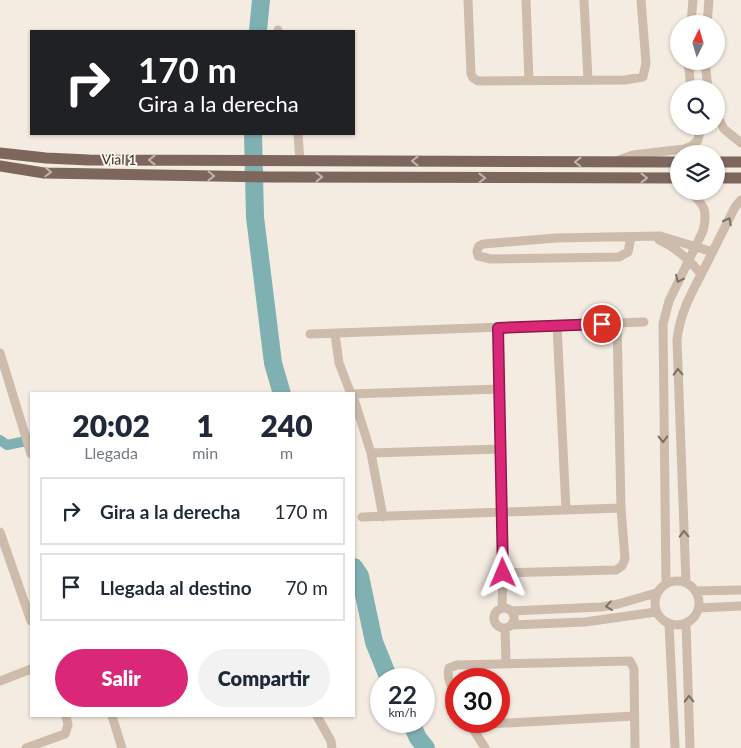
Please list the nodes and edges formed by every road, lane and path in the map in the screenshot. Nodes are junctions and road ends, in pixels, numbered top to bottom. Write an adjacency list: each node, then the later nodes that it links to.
1 (468, 0): 14 (street)
2 (526, 0): 14 (street)
3 (584, 0): 11 (street)
4 (641, 0): 11 (street)
5 (694, 0): 6 (street); 7 (street)
6 (709, 1): 8 (street)
7 (692, 15)
8 (708, 15)
9 (706, 70): 10 (street)
10 (706, 77): 12 (street); 13 (street)
11 (588, 80): 14 (street)
12 (699, 80)
13 (706, 80)
14 (529, 81)
15 (725, 130): 18 (street)
16 (298, 135): 20 (street)
17 (699, 135): 21 (street)
18 (741, 143)
19 (0, 152): 20 (main road, Vial 1, one-way to 19)
20 (300, 161): 21 (main road, Vial 1, one-way to 20)
21 (614, 162): 22 (main road, Vial 1)
22 (670, 162)
23 (725, 162): 24 (main road)
24 (741, 162)
25 (0, 166): 28 (main road, Vial 1, one-way to 28)
26 (725, 178): 27 (main road)
27 (741, 178)
28 (670, 180)
29 (698, 200): 33 (street)
30 (741, 200): 34 (street, one-way to 30)
31 (631, 237): 31 (street); 32 (street)
32 (652, 237): 33 (street); 35 (street)
33 (695, 247): 34 (street); 35 (street)
34 (712, 252): 36 (street)
35 (689, 260): 36 (street); 58 (street, one-way to 58)
36 (701, 274): 59 (street, one-way to 36)
37 (644, 322): 38 (street)
38 (617, 323): 39 (street); 51 (street)
39 (557, 325): 40 (street); 52 (street)
40 (498, 328): 42 (street); 44 (street)
41 (310, 334): 42 (street)
42 (335, 334): 45 (street)
43 (0, 353): 48 (street)
44 (499, 389): 46 (street); 49 (street)
45 (351, 392)
46 (355, 394)
47 (355, 402): 50 (street)
48 (30, 449)
49 (500, 449): 50 (street); 53 (street)
50 (371, 453): 55 (street)
51 (621, 508): 52 (street); 57 (street)
52 (566, 510): 53 (street)
53 (502, 512): 55 (street); 57 (street)
54 (362, 517): 55 (street)
55 (383, 517)
56 (0, 532): 69 (street)
57 (503, 573): 64 (street)
58 (666, 583): 59 (street); 62 (street)
59 (686, 583): 61 (street)
60 (741, 590): 61 (street)
61 (695, 591): 65 (street)
62 (656, 594): 66 (street, one-way to 66); 68 (street)
63 (741, 606): 65 (street)
64 (502, 608): 67 (street); 73 (street)
65 (699, 608): 71 (street)
66 (551, 609): 67 (street); 70 (street)
67 (512, 611): 73 (street)
68 (656, 612): 70 (street); 72 (street)
69 (30, 618)
70 (551, 623): 73 (street)
71 (686, 623): 72 (street); 90 (street, one-way to 71)
72 (669, 624): 89 (street)
73 (509, 626): 74 (street)
74 (506, 663): 75 (street); 78 (street)
75 (449, 668)
76 (30, 670): 77 (street)
77 (0, 681)
78 (634, 716): 82 (street); 88 (street)
79 (66, 717): 84 (street)
80 (112, 717): 85 (street)
81 (318, 717): 86 (street)
82 (510, 721)
83 (475, 733): 87 (street)
84 (26, 748)
85 (122, 748)
86 (332, 748)
87 (485, 748)
88 (635, 748)
89 (675, 748)
90 (690, 748)

